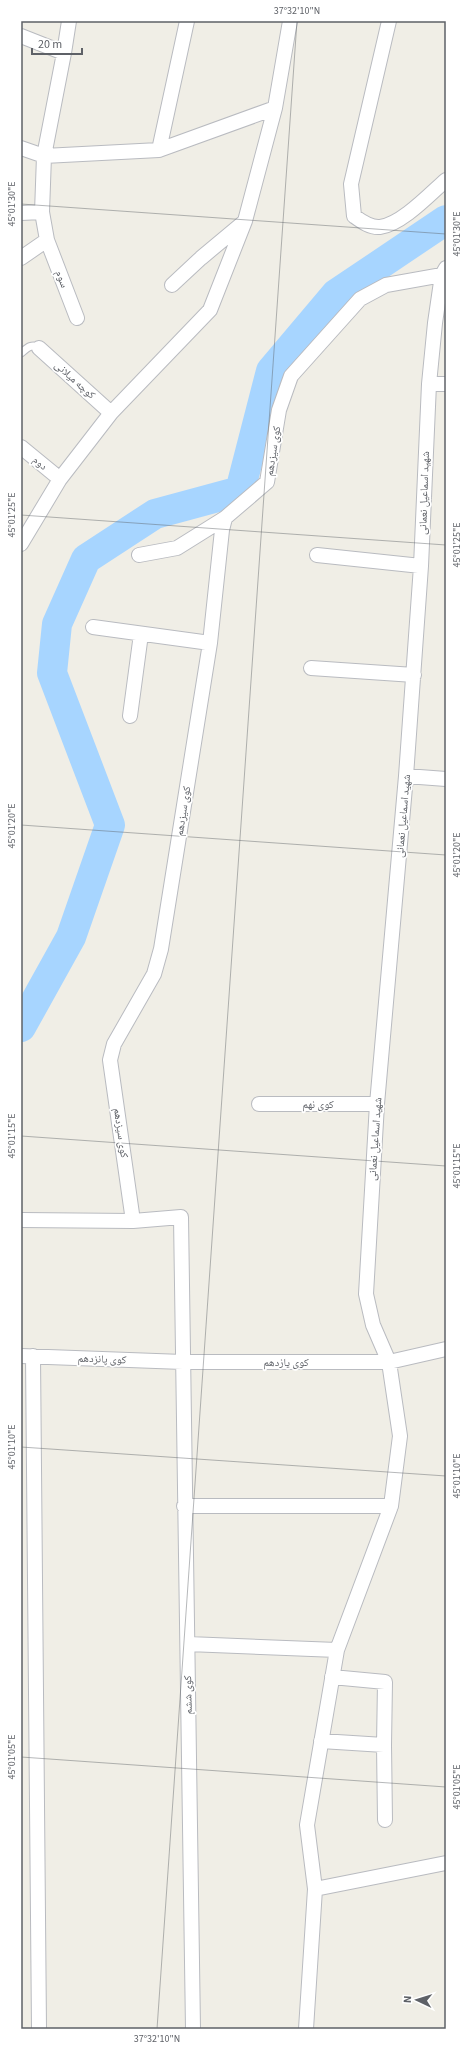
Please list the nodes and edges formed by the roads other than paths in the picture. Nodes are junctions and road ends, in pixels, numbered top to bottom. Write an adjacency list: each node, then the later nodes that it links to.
1 (69, 21): 6 (street, سوم)
2 (186, 21): 9 (street)
3 (290, 21): 7 (street)
4 (389, 21): 11 (street)
5 (21, 36): 6 (street)
6 (64, 54): 10 (street, سوم)
7 (275, 108): 9 (street); 14 (street)
8 (21, 148): 10 (street)
9 (159, 150): 10 (street)
10 (44, 156): 12 (street, سوم)
11 (446, 180)
12 (42, 212): 13 (street); 15 (street, سوم)
13 (21, 213)
14 (245, 221): 18 (street); 25 (street)
15 (47, 240): 16 (street); 19 (street, سوم)
16 (21, 258)
17 (444, 272): 20 (street, شهید اسماعیل نعمانی); 28 (street, کوی سیزدهم)
18 (172, 285)
19 (77, 318)
20 (440, 322): 23 (street, شهید اسماعیل نعمانی)
21 (39, 348): 22 (lane); 25 (street, کوچه میلانی)
22 (21, 353)
23 (429, 384): 24 (street); 32 (street, شهید اسماعیل نعمانی)
24 (446, 384)
25 (111, 413): 27 (street)
26 (21, 447): 27 (street, دوم)
27 (60, 479): 29 (street)
28 (225, 518): 30 (street); 35 (street, کوی سیزدهم)
29 (21, 544)
30 (139, 555)
31 (317, 556): 32 (street)
32 (421, 566): 37 (street, شهید اسماعیل نعمانی)
33 (93, 627): 34 (street)
34 (141, 634): 35 (street); 38 (street)
35 (210, 644): 44 (street, کوی سیزدهم)
36 (311, 668): 37 (street)
37 (414, 675): 39 (street, شهید اسماعیل نعمانی)
38 (130, 716)
39 (406, 776): 40 (street); 42 (street, شهید اسماعیل نعمانی)
40 (446, 779)
41 (259, 1104): 42 (street, کوی نهم)
42 (377, 1104): 48 (street, شهید اسماعیل نعمانی)
43 (21, 1220): 44 (street)
44 (133, 1221): 47 (street)
45 (446, 1349): 48 (street, کوی یازدهم)
46 (27, 1356): 47 (street, کوی پانزدهم); 59 (street)
47 (183, 1362): 48 (street, کوی یازدهم); 49 (street, کوی ششم)
48 (389, 1362): 50 (street, شهید اسماعیل نعمانی)
49 (184, 1506): 50 (street); 51 (street, کوی ششم)
50 (391, 1506): 52 (street, شهید اسماعیل نعمانی)
51 (188, 1644): 52 (street); 60 (street, کوی ششم)
52 (337, 1650): 53 (street, شهید اسماعیل نعمانی)
53 (332, 1677): 54 (street, شهید اسماعیل نعمانی); 55 (street)
54 (321, 1741): 55 (street); 58 (street, شهید اسماعیل نعمانی)
55 (384, 1745): 56 (street)
56 (385, 1820)
57 (446, 1863): 58 (street)
58 (315, 1889): 61 (street, شهید اسماعیل نعمانی)
59 (39, 2029)
60 (193, 2029)
61 (306, 2029)

